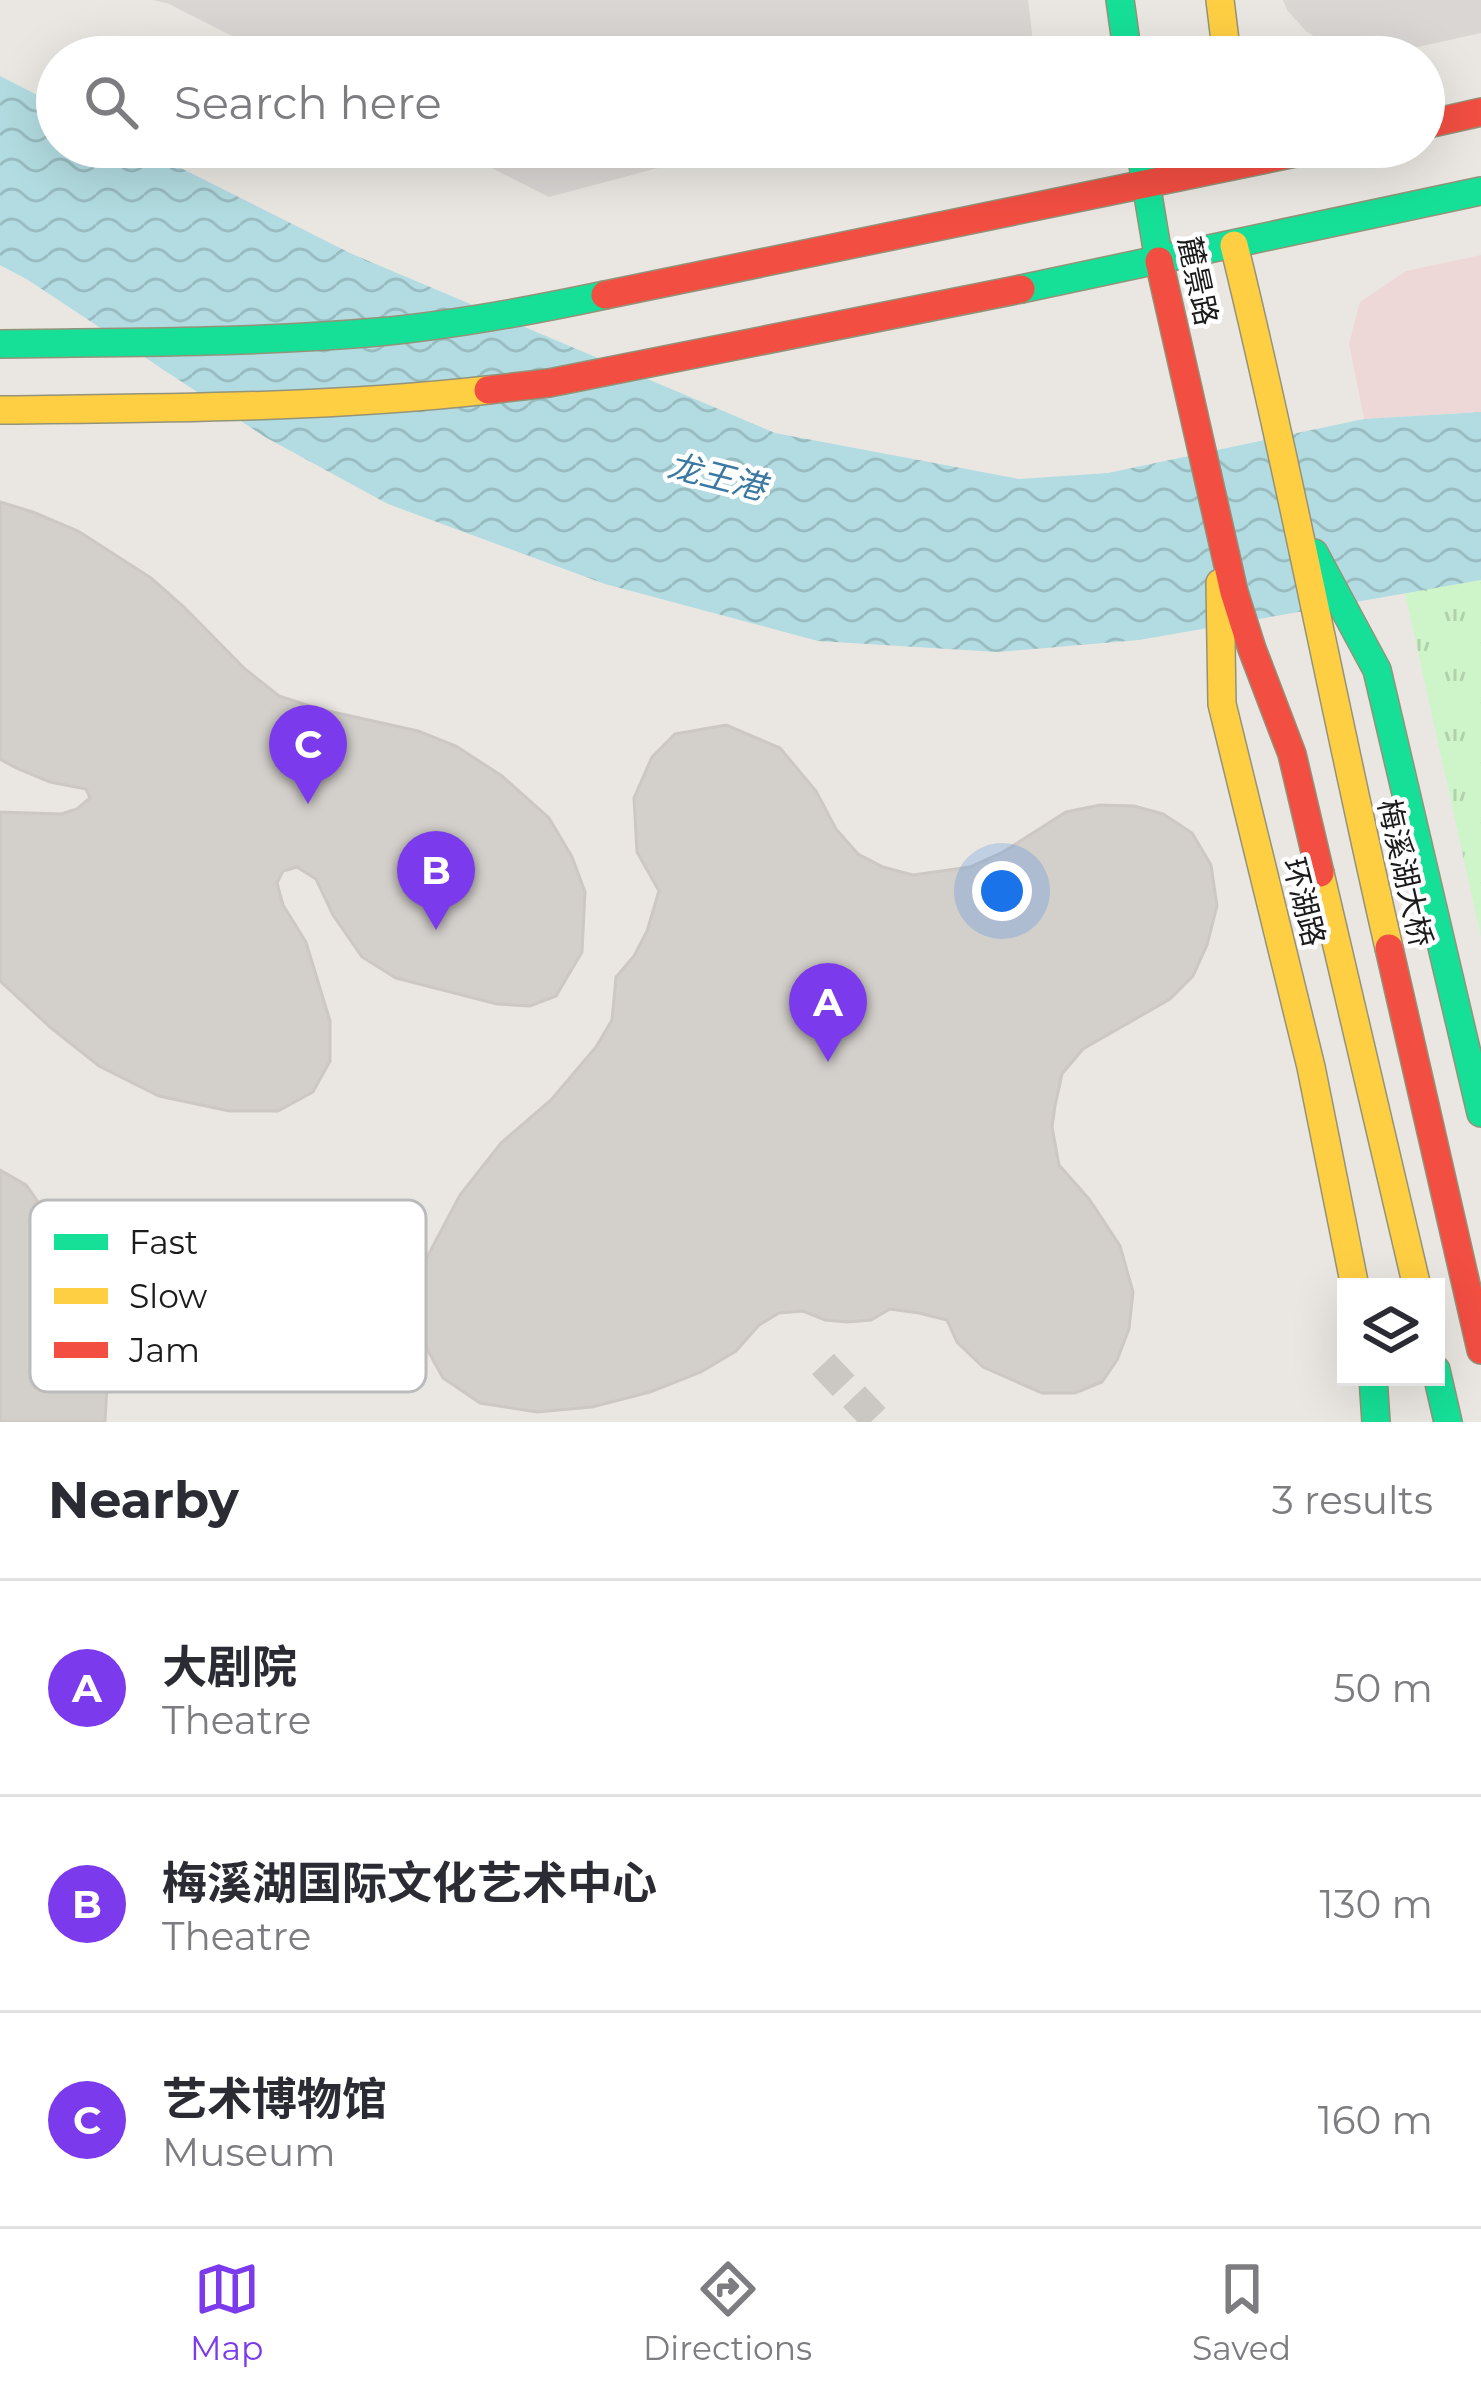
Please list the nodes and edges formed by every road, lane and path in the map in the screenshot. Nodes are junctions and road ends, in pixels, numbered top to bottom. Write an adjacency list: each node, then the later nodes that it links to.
1 (1120, 0): 3 (main road)
2 (1220, 0): 4 (main road)
3 (1125, 36)
4 (1224, 36)
5 (1481, 112): 6 (main road)
6 (1445, 120)
7 (1143, 168): 9 (main road, 麓景路)
8 (1224, 168): 9 (main road)
9 (1146, 185): 12 (main road, 麓景路); 13 (main road)
10 (1481, 191): 11 (main road)
11 (1232, 236): 12 (main road); 15 (main road, 麓景路)
12 (1159, 261): 14 (main road); 17 (main road, 麓景路)
13 (0, 344)
14 (0, 410)
15 (1274, 410): 16 (main road, 梅溪湖大桥)
16 (1295, 517): 18 (main road); 21 (main road, 梅溪湖大桥)
17 (1220, 529): 19 (main road, 环湖路); 20 (main road)
18 (1481, 1113)
19 (1353, 1278)
20 (1415, 1278)
21 (1481, 1349)
22 (1374, 1386): 24 (main road)
23 (1440, 1386): 25 (main road)
24 (1376, 1422)
25 (1448, 1422)

